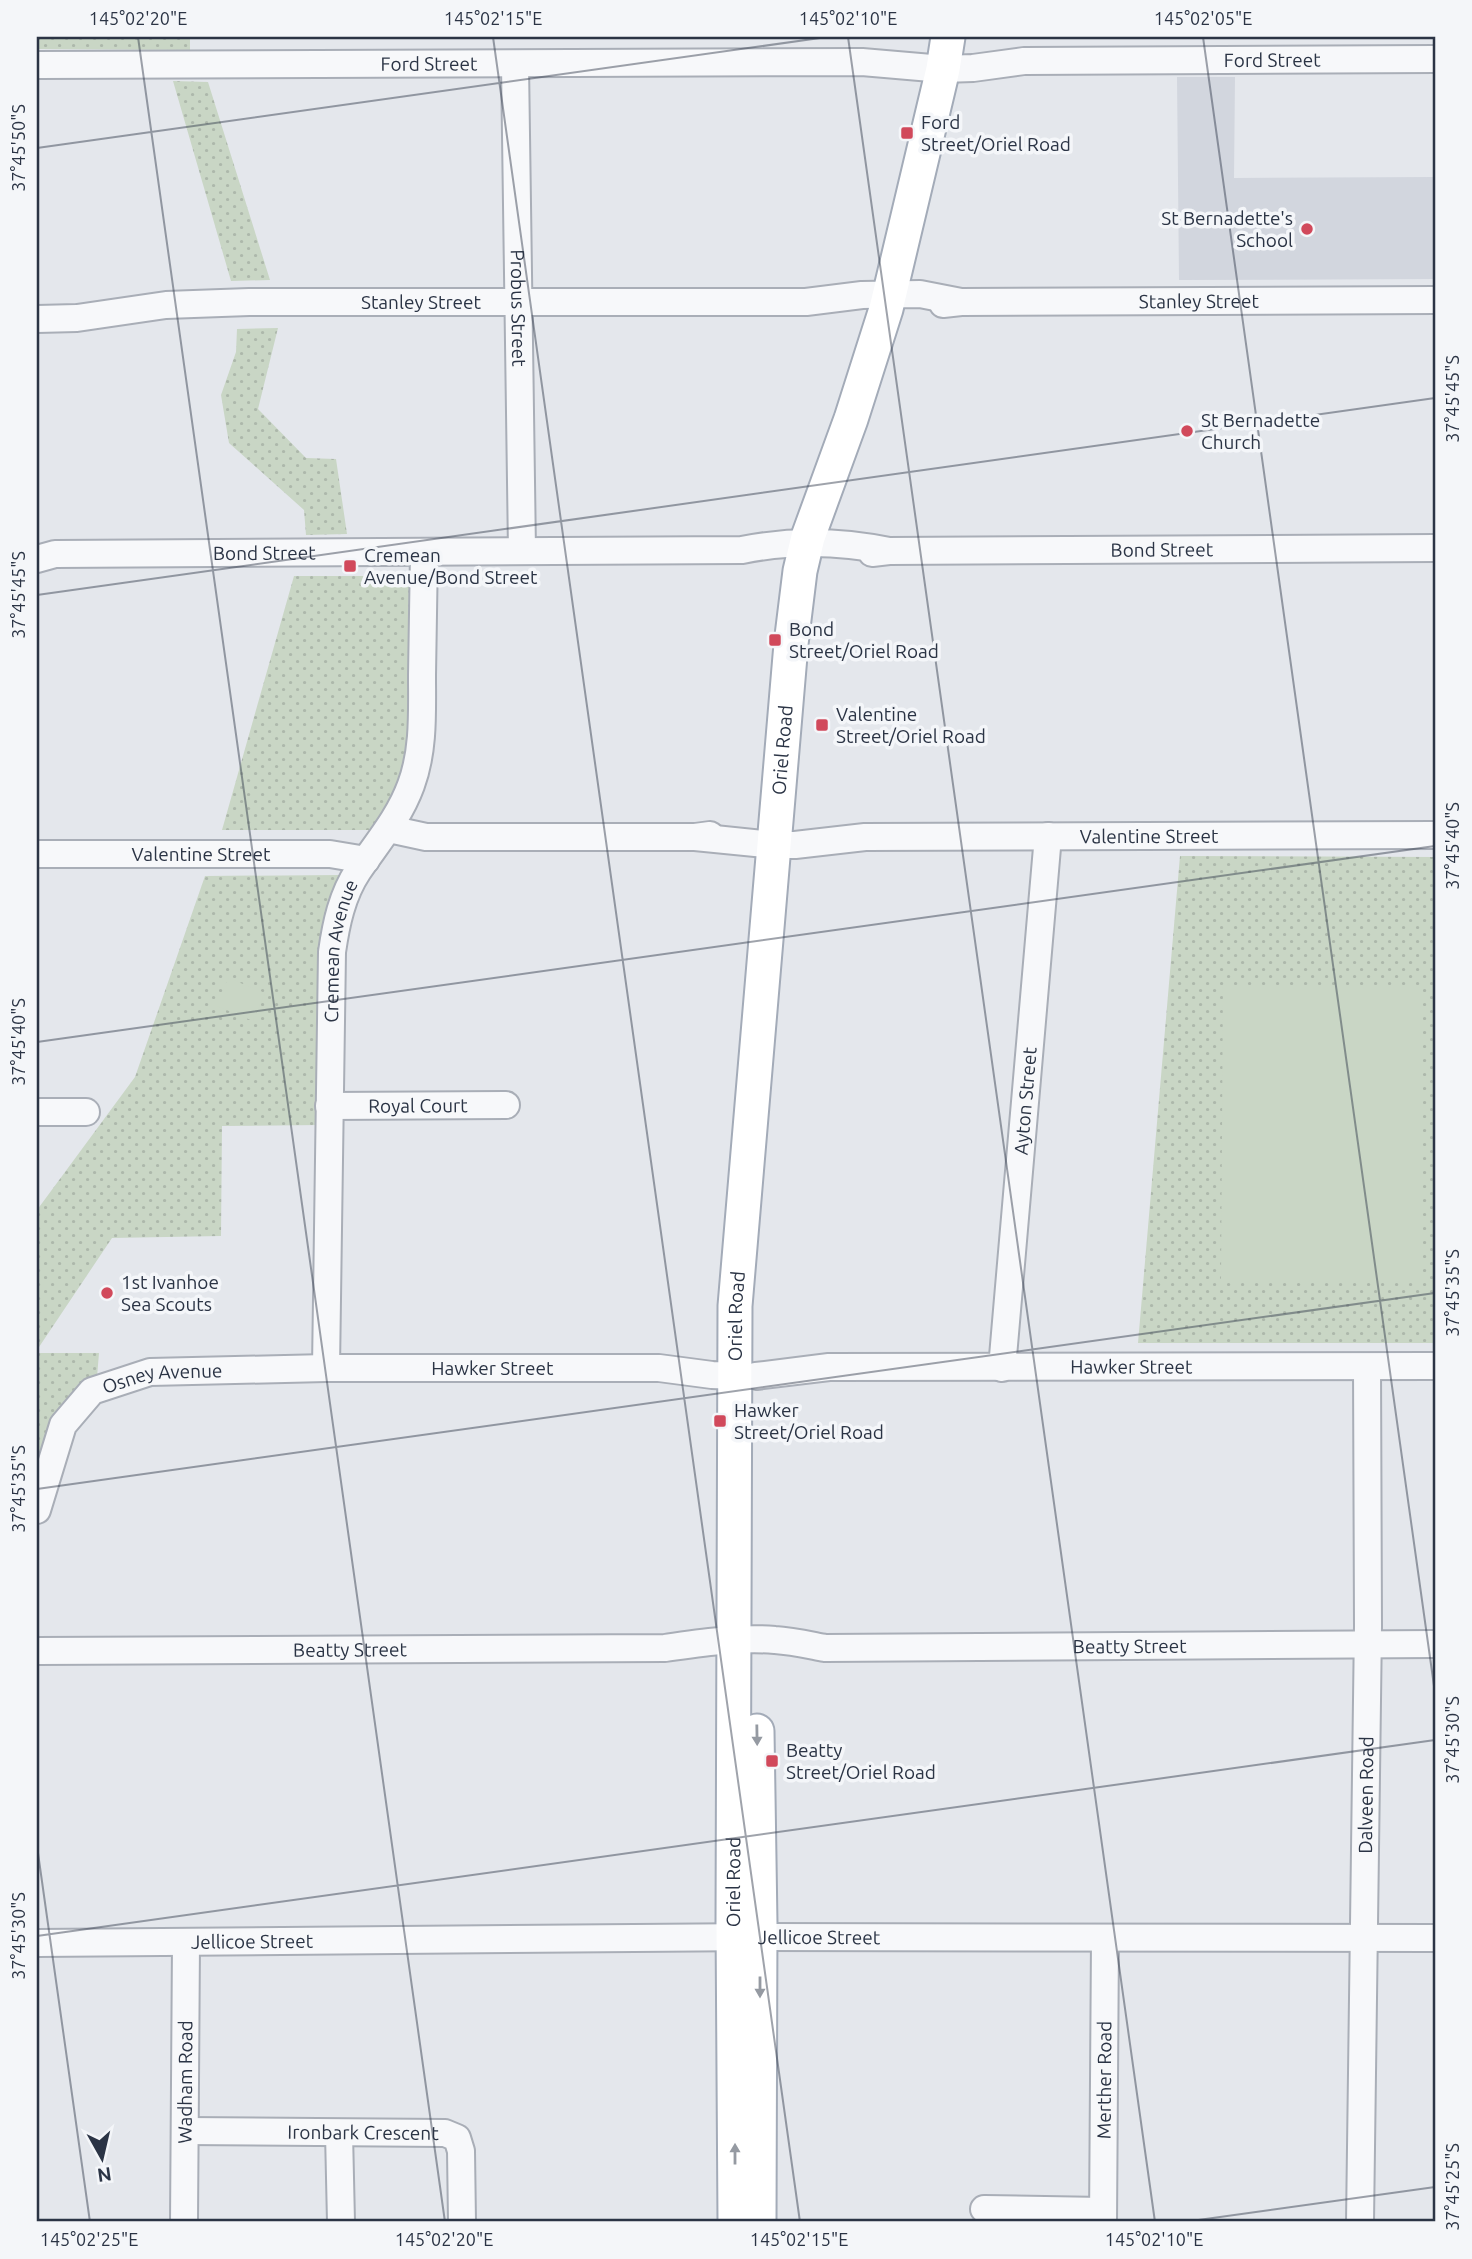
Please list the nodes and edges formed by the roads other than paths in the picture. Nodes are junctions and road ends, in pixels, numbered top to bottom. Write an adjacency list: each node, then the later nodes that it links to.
1 (945, 53): 2 (street, Ford Street); 4 (street, Ford Street); 6 (main road, Oriel Road)
2 (1435, 59)
3 (37, 65): 4 (street, Ford Street)
4 (515, 65): 7 (street, Probus Street)
5 (1435, 300): 6 (street, Stanley Street)
6 (888, 302): 7 (street, Stanley Street); 11 (main road, Oriel Road)
7 (518, 303): 8 (street, Stanley Street); 10 (street, Probus Street)
8 (37, 319)
9 (1435, 548): 11 (street, Bond Street)
10 (522, 551): 11 (street, Bond Street); 12 (street, Bond Street)
11 (815, 551): 17 (main road, Oriel Road)
12 (424, 552): 13 (street, Bond Street); 14 (street, Cremean Avenue)
13 (37, 559)
14 (389, 829): 17 (street, Valentine Street); 19 (street, Cremean Avenue)
15 (1435, 835): 16 (street, Valentine Street)
16 (1048, 836): 17 (street, Valentine Street); 28 (street, Ayton Street)
17 (785, 837): 27 (main road, Oriel Road)
18 (37, 855): 19 (street, Valentine Street)
19 (366, 860): 21 (street, Cremean Avenue)
20 (506, 1105): 21 (street, Royal Court)
21 (329, 1106): 26 (street, Cremean Avenue)
22 (37, 1112): 23 (street)
23 (86, 1112)
24 (1435, 1366): 25 (street, Hawker Street)
25 (1367, 1367): 28 (street, Hawker Street); 31 (street, Dalveen Road)
26 (326, 1368): 27 (street, Hawker Street); 29 (street, Osney Avenue)
27 (745, 1368): 28 (street, Hawker Street); 32 (main road, Oriel Road)
28 (1002, 1368)
29 (37, 1510)
30 (1435, 1644): 31 (street, Beatty Street)
31 (1367, 1645): 32 (street, Beatty Street); 35 (street, Dalveen Road)
32 (746, 1649): 33 (street, Beatty Street); 34 (main road, Oriel Road)
33 (37, 1651)
34 (747, 1938): 37 (street, Jellicoe Street); 39 (street, Jellicoe Street); 47 (main road, Oriel Road, one-way to 34); 48 (main road, Oriel Road, one-way to 48)
35 (1363, 1938): 36 (street, Jellicoe Street); 37 (street, Jellicoe Street); 49 (street, Dalveen Road)
36 (1435, 1938)
37 (1105, 1939): 43 (street, Merther Road)
38 (37, 1943): 39 (street, Jellicoe Street)
39 (186, 1943): 40 (street, Wadham Road)
40 (185, 2131): 41 (street, Ironbark Crescent); 44 (street, Wadham Road)
41 (339, 2133): 45 (street); 46 (street, Ironbark Crescent)
42 (984, 2209): 43 (street)
43 (1103, 2216)
44 (184, 2222)
45 (341, 2222)
46 (461, 2222)
47 (735, 2222)
48 (760, 2222)
49 (1360, 2222)

